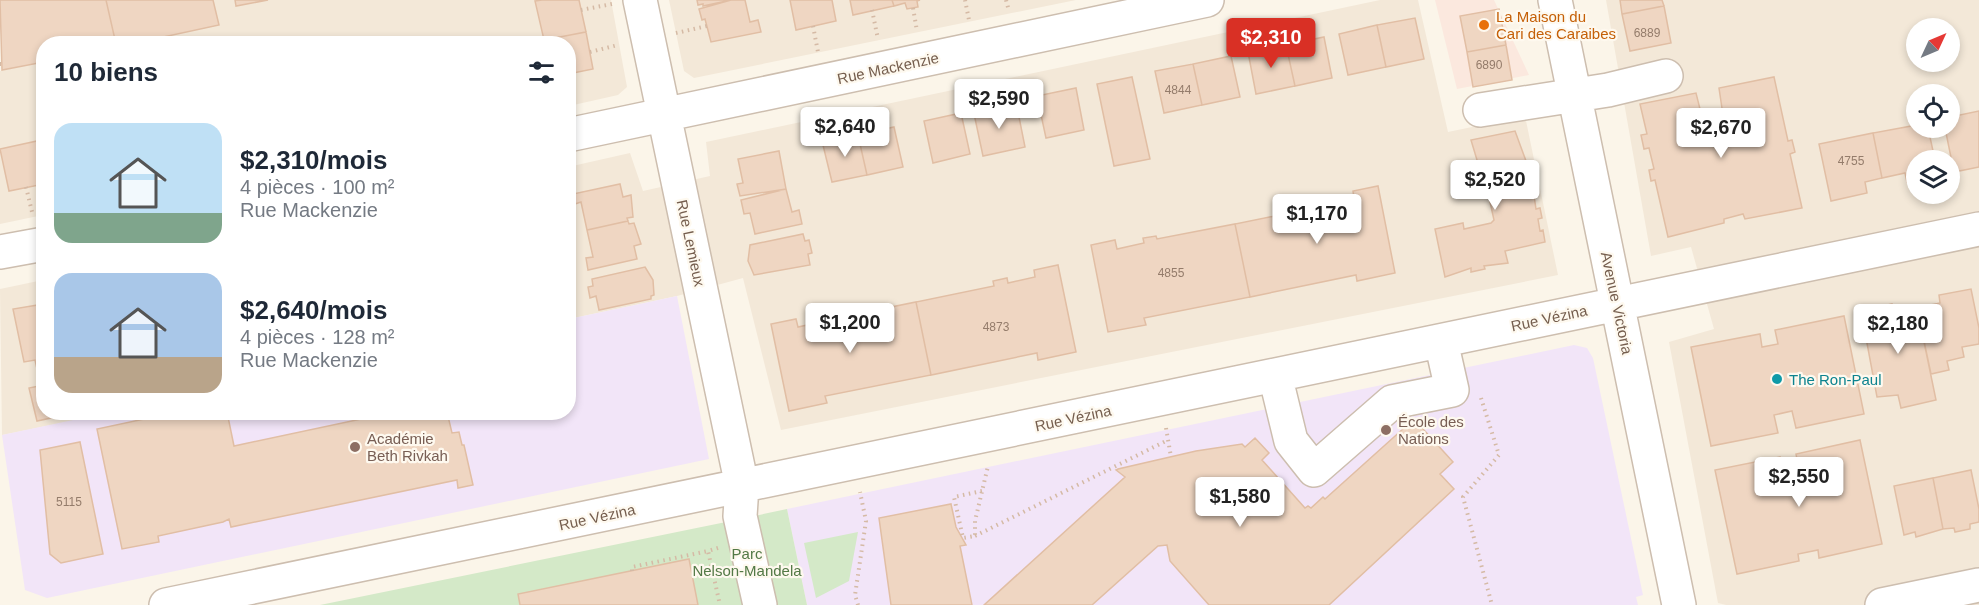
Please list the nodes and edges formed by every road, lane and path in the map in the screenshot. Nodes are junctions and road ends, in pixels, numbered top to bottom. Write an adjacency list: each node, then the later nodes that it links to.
1 (965, 0): 10 (path)
2 (1207, 0): 21 (street, Rue Mackenzie)
3 (1555, 0): 19 (street, Avenue Victoria)
4 (628, 2): 6 (path); 21 (street, Rue Lemieux)
5 (913, 8): 12 (path)
6 (581, 10)
7 (872, 10): 14 (path)
8 (707, 26): 11 (path)
9 (813, 26): 16 (path)
10 (970, 26)
11 (673, 33)
12 (918, 36)
13 (624, 44): 15 (path)
14 (879, 45)
15 (590, 52)
16 (819, 58)
17 (1666, 76): 19 (street)
18 (1636, 102): 19 (street)
19 (1577, 104): 20 (street); 28 (street, Avenue Victoria)
20 (1480, 110)
21 (664, 114): 22 (street, Rue Mackenzie); 36 (street, Rue Lemieux)
22 (576, 133)
23 (26, 187): 24 (path)
24 (36, 222)
25 (1979, 229): 28 (street, Rue Vézina)
26 (36, 234): 27 (street)
27 (0, 252)
28 (1617, 304): 29 (street, Rue Vézina); 47 (street, Avenue Victoria)
29 (1441, 341): 30 (street, Rue Vézina); 30 (street)
30 (1275, 375): 36 (street, Rue Vézina)
31 (1478, 387): 46 (path)
32 (1166, 428): 33 (path)
33 (1168, 440): 34 (path); 39 (path)
34 (1171, 457)
35 (989, 464): 38 (path)
36 (742, 486): 43 (street, Rue Vézina); 44 (street, Rue Lemieux)
37 (860, 491): 45 (path)
38 (982, 491): 39 (path); 39 (path)
39 (975, 536)
40 (708, 551): 41 (path)
41 (633, 571)
42 (1979, 585): 48 (street)
43 (166, 605)
44 (760, 605)
45 (858, 605)
46 (1492, 605)
47 (1679, 605)
48 (1882, 605)

